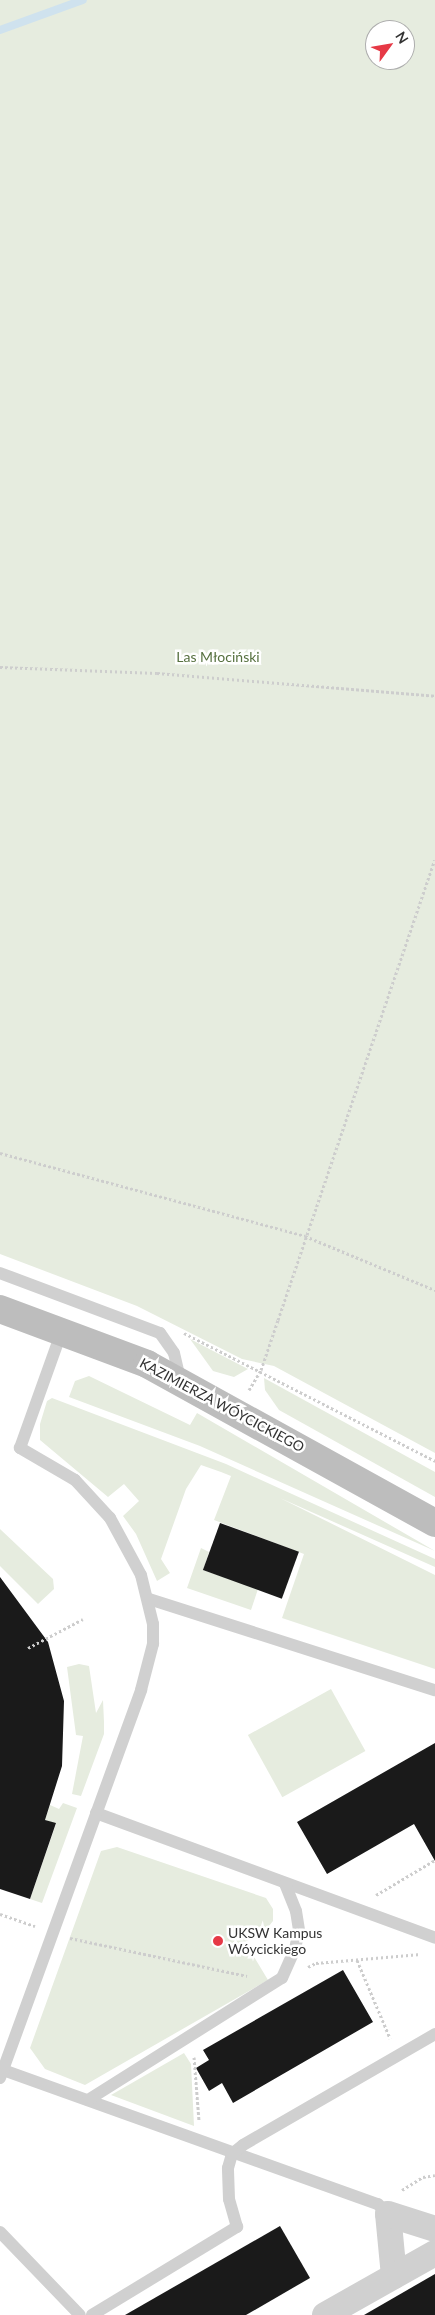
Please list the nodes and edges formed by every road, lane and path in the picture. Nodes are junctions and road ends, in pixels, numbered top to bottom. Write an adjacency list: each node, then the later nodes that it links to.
1 (0, 667): 2 (path)
2 (435, 696)
3 (435, 860): 5 (path)
4 (0, 1153): 5 (path)
5 (305, 1236): 7 (path); 11 (path)
6 (0, 1273): 10 (lane)
7 (435, 1290)
8 (0, 1309): 9 (street, KAZIMIERZA WÓYCICKIEGO)
9 (62, 1330): 10 (street, KAZIMIERZA WÓYCICKIEGO); 13 (lane)
10 (180, 1381): 12 (street, KAZIMIERZA WÓYCICKIEGO)
11 (435, 1461)
12 (435, 1523)
13 (148, 1599): 16 (lane); 17 (lane)
14 (83, 1619): 15 (path)
15 (28, 1648)
16 (435, 1690)
17 (96, 1813): 19 (lane); 31 (lane)
18 (435, 1860): 20 (path)
19 (285, 1884): 20 (lane); 27 (lane)
20 (354, 1908): 24 (lane)
21 (0, 1914): 22 (path)
22 (38, 1928)
23 (70, 1938): 27 (path)
24 (435, 1938)
25 (425, 1954): 26 (path)
26 (357, 1960): 27 (path); 30 (path)
27 (272, 1988): 29 (lane)
28 (435, 2034): 30 (lane)
29 (192, 2036): 32 (lane); 33 (path)
30 (398, 2055): 34 (lane)
31 (1, 2072): 32 (lane)
32 (88, 2100): 33 (lane)
33 (201, 2142): 34 (lane)
34 (232, 2154): 36 (lane); 42 (lane)
35 (435, 2175): 36 (path)
36 (383, 2209): 37 (street); 40 (street)
37 (435, 2229)
38 (0, 2232): 41 (lane)
39 (435, 2253): 40 (street)
40 (394, 2276): 43 (street)
41 (80, 2315)
42 (92, 2315)
43 (325, 2315)

